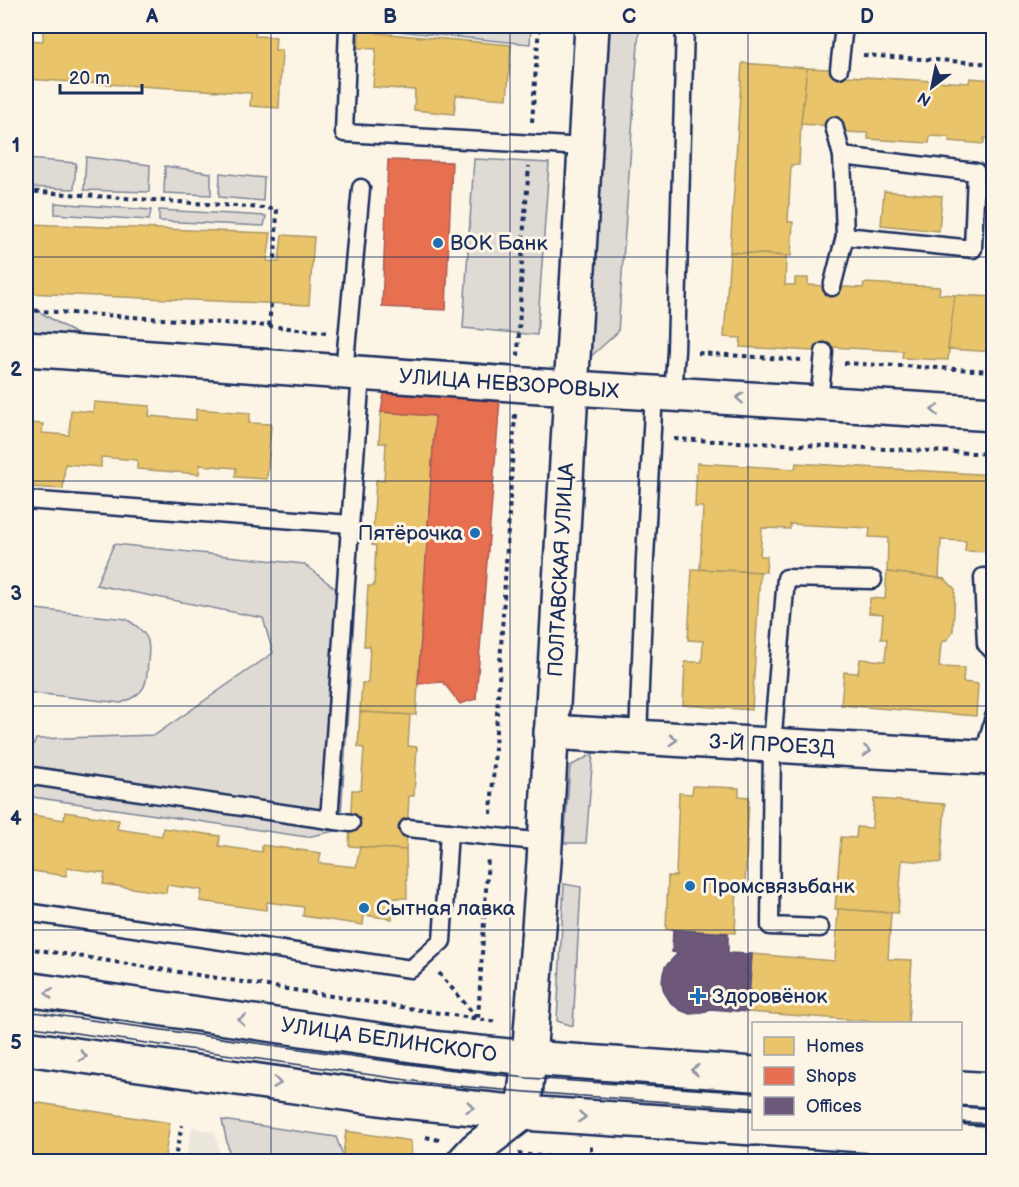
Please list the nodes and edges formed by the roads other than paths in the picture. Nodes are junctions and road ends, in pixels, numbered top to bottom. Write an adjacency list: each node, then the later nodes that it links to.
1 (348, 26): 7 (lane)
2 (592, 26): 7 (street, ПОЛТАВСКАЯ УЛИЦА)
3 (686, 26): 16 (lane)
4 (844, 26): 5 (lane)
5 (840, 61)
6 (834, 126): 8 (lane)
7 (585, 147): 15 (street, ПОЛТАВСКАЯ УЛИЦА)
8 (842, 156): 10 (lane); 10 (lane)
9 (361, 188): 14 (lane)
10 (845, 236): 11 (lane)
11 (832, 287)
12 (26, 350): 14 (street, УЛИЦА НЕВЗОРОВЫХ)
13 (824, 352): 17 (lane)
14 (353, 373): 15 (street, УЛИЦА НЕВЗОРОВЫХ); 20 (lane)
15 (572, 388): 16 (street, УЛИЦА НЕВЗОРОВЫХ); 25 (street, ПОЛТАВСКАЯ УЛИЦА)
16 (663, 394): 17 (street, УЛИЦА НЕВЗОРОВЫХ, one-way to 16); 26 (lane)
17 (819, 403): 18 (street, УЛИЦА НЕВЗОРОВЫХ, one-way to 17)
18 (993, 414)
19 (26, 500): 20 (lane)
20 (350, 524): 30 (lane)
21 (993, 578): 23 (lane)
22 (873, 580): 27 (lane)
23 (993, 652)
24 (993, 717): 28 (lane)
25 (551, 732): 26 (street, 3-Й ПРОЕЗД); 34 (street, ПОЛТАВСКАЯ УЛИЦА)
26 (638, 738): 27 (street, 3-Й ПРОЕЗД, one-way to 27)
27 (772, 746): 28 (street, 3-Й ПРОЕЗД, one-way to 28); 36 (lane)
28 (988, 758)
29 (26, 775): 30 (lane)
30 (329, 820): 31 (lane)
31 (351, 823)
32 (408, 828): 33 (lane)
33 (449, 832): 34 (lane); 35 (lane)
34 (545, 842): 39 (street, ПОЛТАВСКАЯ УЛИЦА)
35 (26, 912)
36 (820, 928)
37 (26, 990): 39 (street, УЛИЦА БЕЛИНСКОГО, one-way to 37)
38 (26, 1048): 43 (street, one-way to 43)
39 (529, 1058): 40 (street, УЛИЦА БЕЛИНСКОГО, one-way to 39); 43 (street, ПОЛТАВСКАЯ УЛИЦА)
40 (752, 1074)
41 (962, 1088): 42 (street)
42 (993, 1090)
43 (523, 1113): 44 (street, one-way to 44); 48 (street)
44 (752, 1128)
45 (772, 1130): 47 (street)
46 (993, 1144): 47 (street)
47 (882, 1149)
48 (464, 1161)

